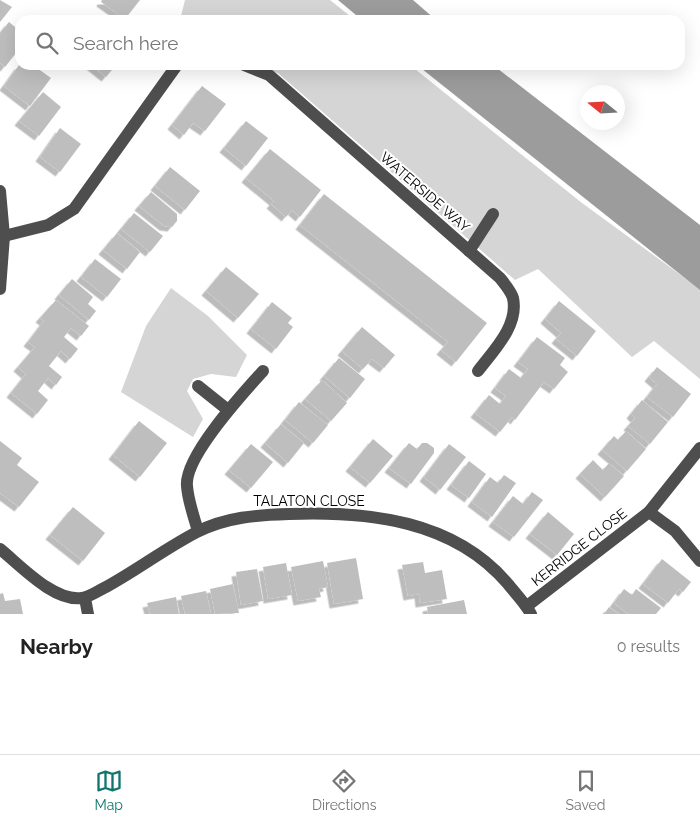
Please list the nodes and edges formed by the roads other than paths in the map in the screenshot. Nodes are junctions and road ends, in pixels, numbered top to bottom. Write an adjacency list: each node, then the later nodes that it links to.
1 (173, 70): 5 (street)
2 (256, 70): 6 (street, WATERSIDE WAY)
3 (0, 191): 5 (street)
4 (493, 214): 6 (street)
5 (4, 236): 7 (street)
6 (468, 251): 9 (street, WATERSIDE WAY)
7 (0, 289)
8 (263, 371): 11 (street)
9 (478, 371)
10 (198, 386): 11 (street)
11 (228, 410): 14 (street)
12 (700, 448): 13 (street, KERRIDGE CLOSE)
13 (649, 512): 16 (street, KERRIDGE CLOSE); 18 (street, KERRIDGE CLOSE)
14 (198, 531): 17 (street, TALATON CLOSE); 18 (street, TALATON CLOSE)
15 (0, 549): 17 (street)
16 (700, 561)
17 (84, 598): 19 (street)
18 (529, 610)
19 (88, 614)

